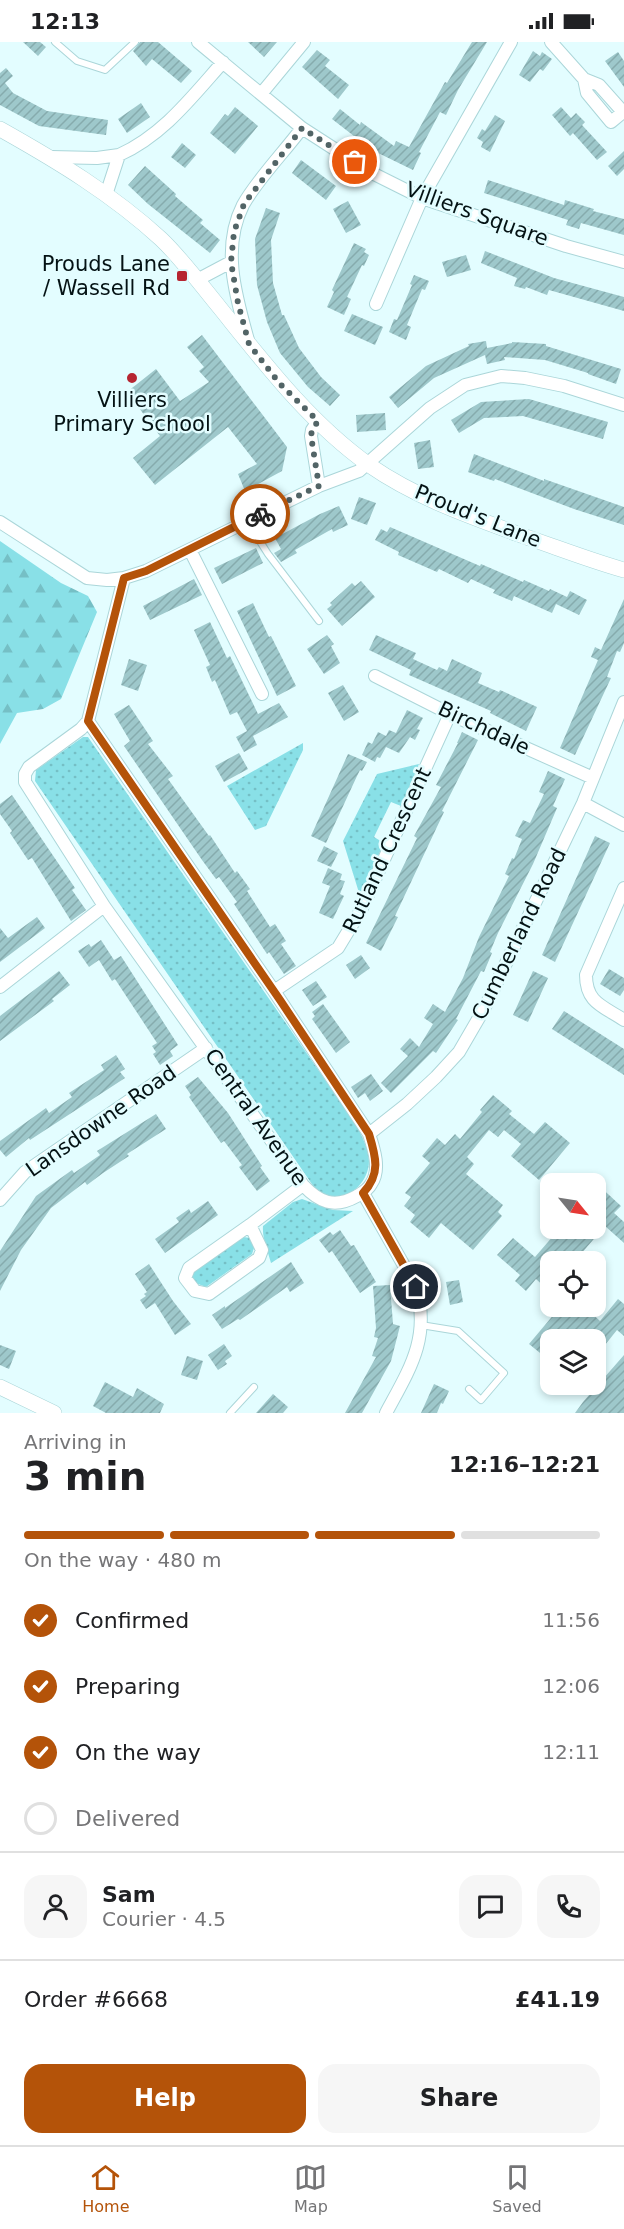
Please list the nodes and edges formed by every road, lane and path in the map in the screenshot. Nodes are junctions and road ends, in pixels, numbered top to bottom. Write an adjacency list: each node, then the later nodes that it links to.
1 (55, 42): 2 (lane)
2 (135, 42)
3 (198, 42): 7 (street, Villiers Square)
4 (304, 42): 9 (street)
5 (510, 42): 15 (street)
6 (551, 42): 8 (street)
7 (223, 62): 9 (street, Villiers Square); 12 (street)
8 (584, 79)
9 (261, 94): 10 (street, Villiers Square)
10 (302, 128): 15 (street, Villiers Square); 16 (street)
11 (0, 129): 13 (street, Proud's Lane)
12 (119, 155): 13 (street); 14 (street)
13 (51, 157): 14 (street, Proud's Lane)
14 (106, 195): 18 (street, Proud's Lane)
15 (422, 198): 17 (street, Villiers Square); 19 (street)
16 (231, 262): 18 (street); 20 (street)
17 (624, 262)
18 (197, 280): 20 (street, Proud's Lane)
19 (376, 304)
20 (249, 344): 22 (street, Proud's Lane)
21 (624, 405): 23 (street)
22 (318, 421): 23 (street, Proud's Lane); 24 (street)
23 (368, 464): 24 (street); 28 (street, Proud's Lane)
24 (319, 486): 25 (street)
25 (247, 521): 27 (street); 30 (lane)
26 (0, 522): 29 (street)
27 (190, 550): 29 (street); 32 (street)
28 (624, 570)
29 (124, 578): 35 (street)
30 (319, 621)
31 (375, 676): 34 (street, Birchdale)
32 (262, 693)
33 (624, 702): 36 (street, Cumberland Road)
34 (450, 714): 36 (street, Birchdale); 42 (street, Rutland Crescent)
35 (88, 721): 40 (street, Central Avenue); 42 (street)
36 (593, 778): 37 (street, Cumberland Road)
37 (583, 803): 38 (street); 45 (street, Cumberland Road)
38 (624, 825)
39 (624, 888): 43 (street)
40 (104, 906): 41 (street); 44 (street, Central Avenue)
41 (0, 987)
42 (274, 991): 45 (street)
43 (624, 1020)
44 (206, 1048): 46 (street, Central Avenue); 48 (street, Lansdowne Road)
45 (369, 1134): 47 (street)
46 (303, 1185): 47 (street, Central Avenue); 49 (street)
47 (363, 1193): 50 (street)
48 (0, 1200)
49 (250, 1225): 49 (street)
50 (421, 1325): 53 (lane); 56 (street)
51 (254, 1387): 55 (lane)
52 (0, 1388): 54 (street)
53 (469, 1389)
54 (50, 1412)
55 (230, 1413)
56 (386, 1413)

